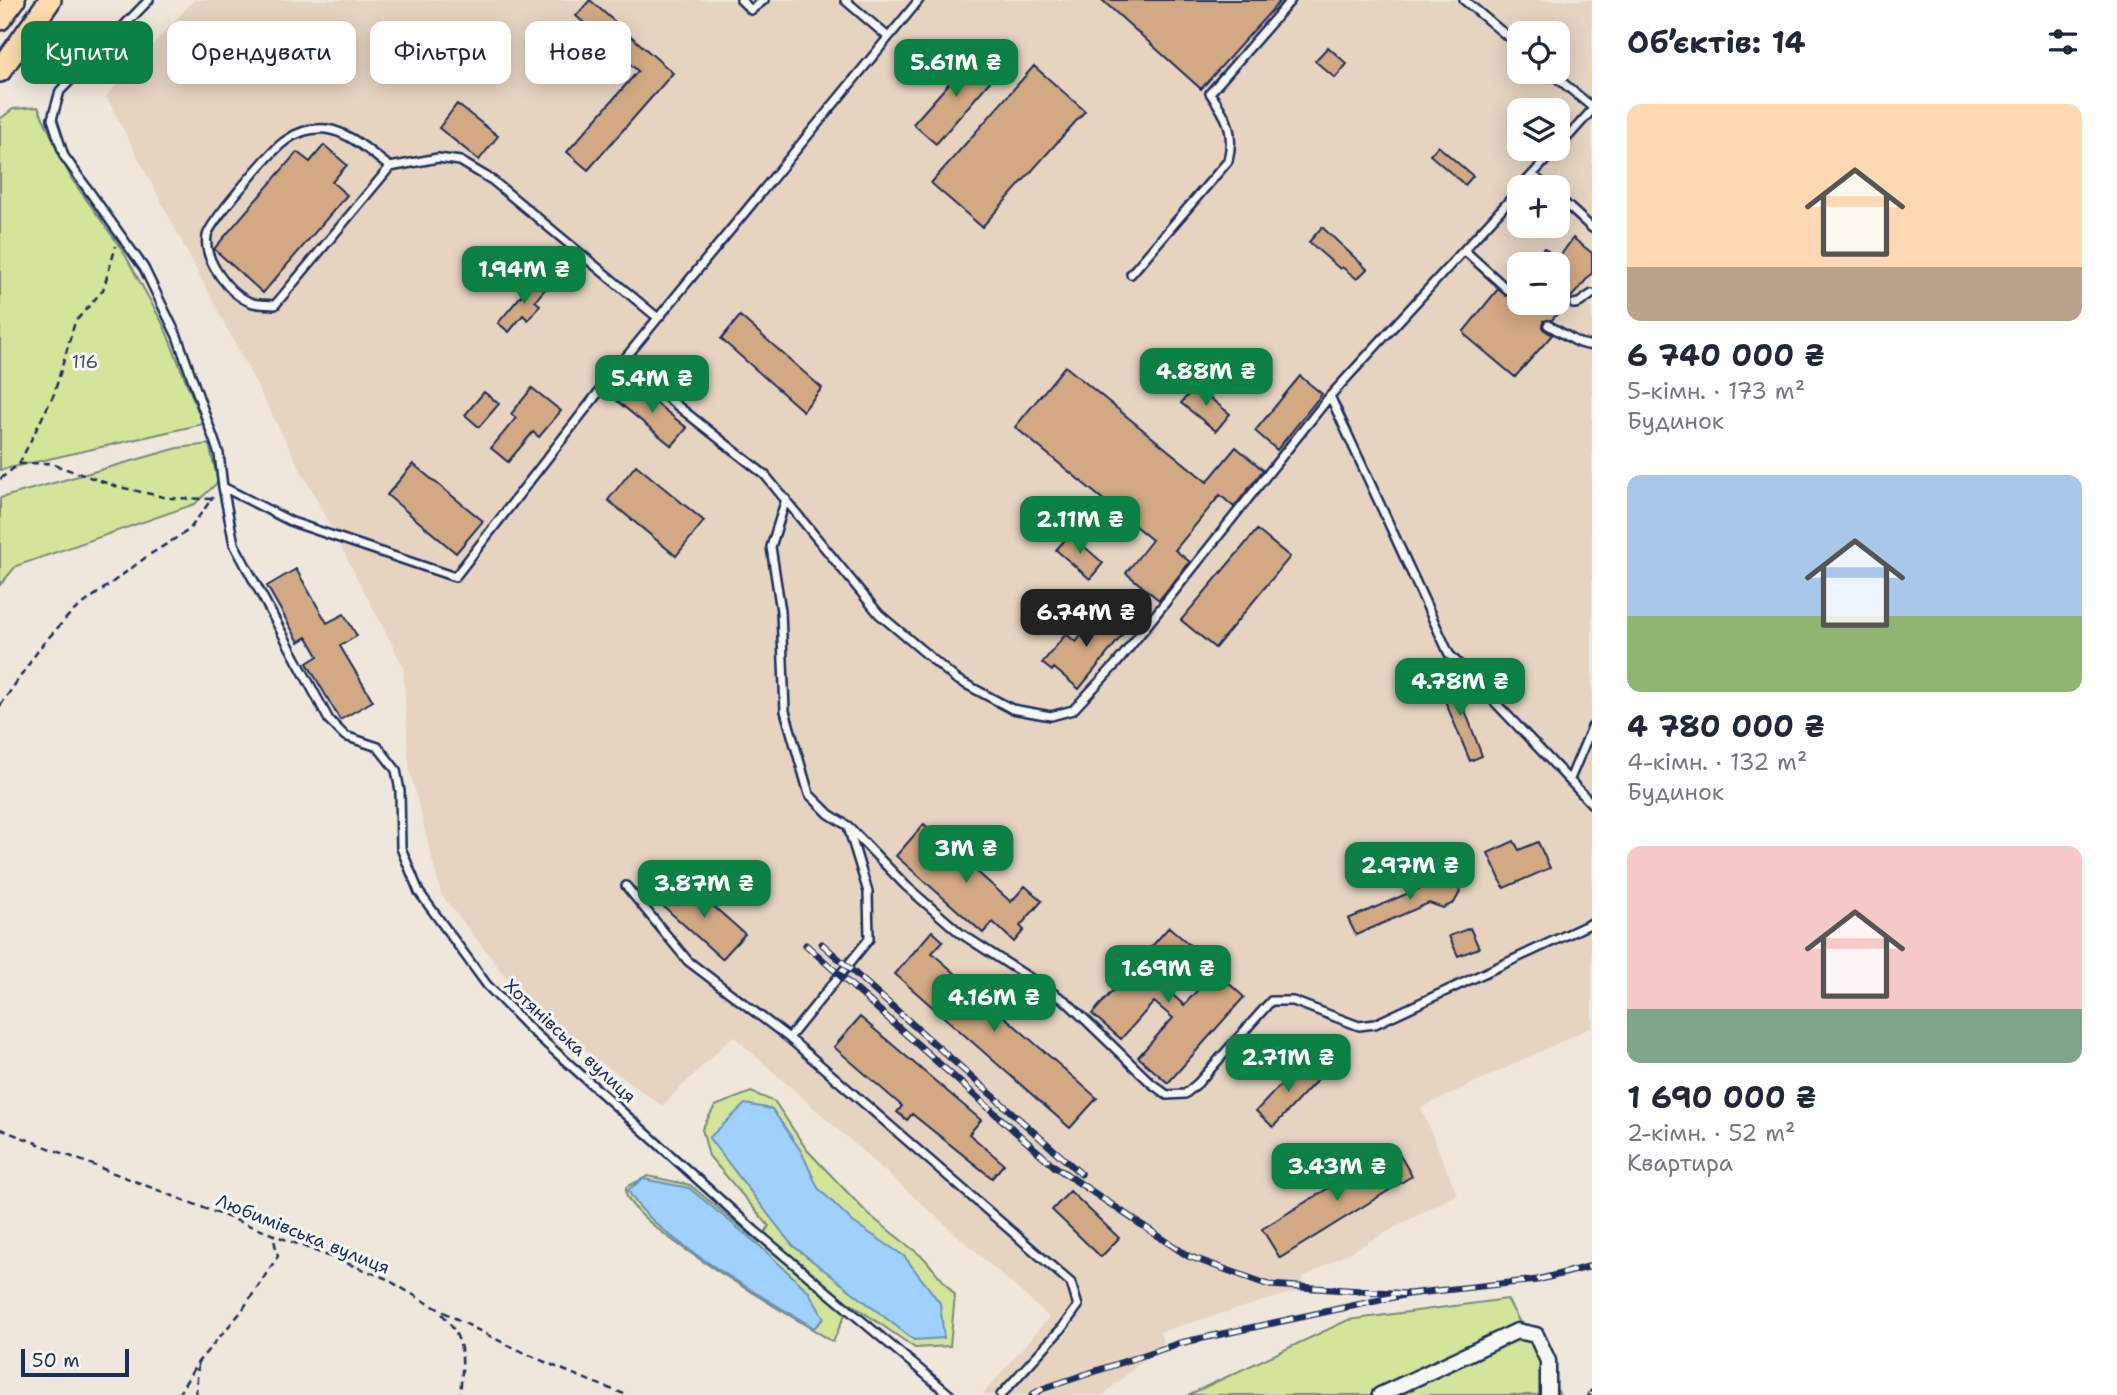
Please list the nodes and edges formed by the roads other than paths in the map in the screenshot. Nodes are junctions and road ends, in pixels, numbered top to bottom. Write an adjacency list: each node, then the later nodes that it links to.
1 (14, 0): 10 (main road)
2 (50, 0): 13 (main road)
3 (149, 0): 33 (lane, Хотянівська вулиця)
4 (741, 0): 5 (lane)
5 (764, 0)
6 (845, 0): 11 (lane)
7 (919, 0): 11 (lane)
8 (1291, 0): 24 (lane)
9 (1464, 0): 12 (lane)
10 (0, 19)
11 (887, 36): 28 (lane)
12 (1507, 36)
13 (0, 71)
14 (1564, 84): 15 (lane)
15 (1592, 109): 16 (lane)
16 (1570, 134)
17 (1545, 161): 19 (lane)
18 (390, 167): 18 (lane); 28 (lane)
19 (1533, 175)
20 (1507, 202): 23 (lane)
21 (1570, 208): 22 (lane)
22 (1592, 228)
23 (1464, 250): 25 (lane); 32 (lane)
24 (1131, 274)
25 (1507, 289)
26 (1592, 294): 27 (lane)
27 (1574, 304)
28 (658, 318): 31 (lane)
29 (1548, 325): 30 (lane)
30 (1592, 346)
31 (622, 362): 33 (lane); 34 (lane)
32 (1330, 396): 34 (lane); 36 (lane)
33 (223, 487): 42 (lane, Хотянівська вулиця)
34 (786, 499): 38 (lane)
35 (1592, 727): 36 (lane)
36 (1570, 779): 37 (lane)
37 (1592, 804)
38 (848, 827): 40 (lane); 41 (lane)
39 (626, 886): 41 (lane)
40 (1592, 923)
41 (789, 1038): 43 (lane)
42 (950, 1395)
43 (1000, 1395)
44 (1380, 1395): 45 (street)
45 (1548, 1395)

